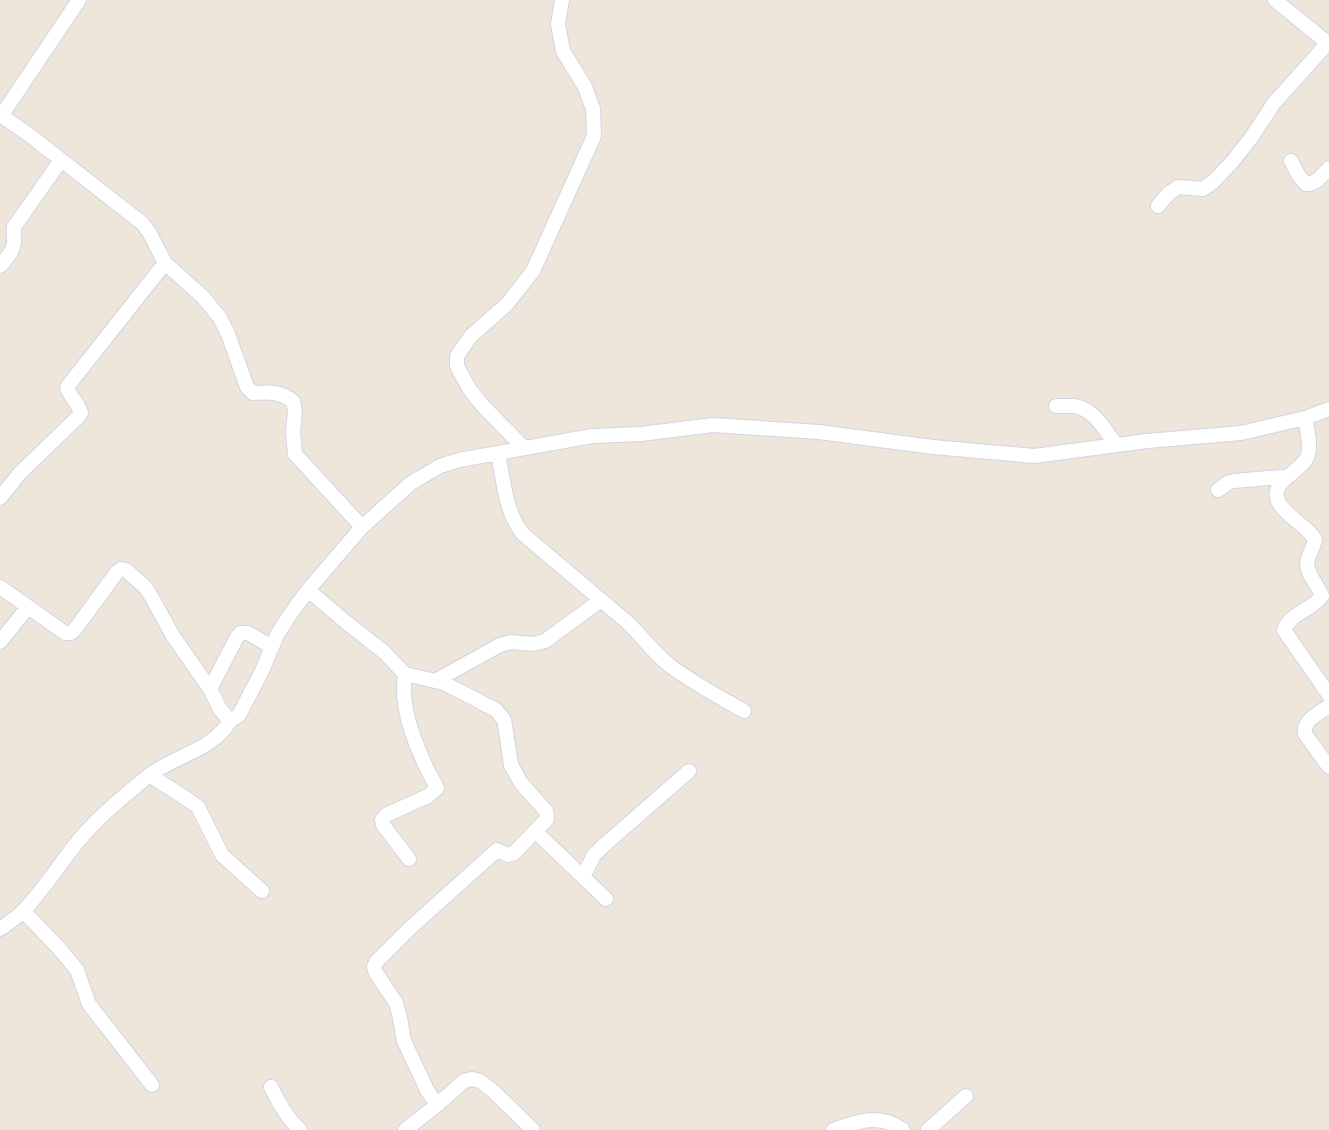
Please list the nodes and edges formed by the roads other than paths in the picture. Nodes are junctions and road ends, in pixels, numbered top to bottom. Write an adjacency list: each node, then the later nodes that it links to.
1 (79, 0): 5 (street)
2 (562, 0): 16 (street)
3 (1275, 0): 4 (street)
4 (1329, 43): 9 (street)
5 (1, 116): 6 (street)
6 (61, 159): 10 (street); 11 (street)
7 (1291, 161): 8 (street)
8 (1329, 168)
9 (1158, 206)
10 (165, 263): 20 (street); 21 (street)
11 (0, 266)
12 (1056, 406): 15 (street)
13 (1329, 409): 14 (street)
14 (1305, 418): 15 (street); 18 (street)
15 (1116, 445): 16 (street)
16 (524, 448): 17 (street)
17 (498, 454): 21 (street); 24 (street)
18 (1286, 478): 19 (street); 31 (street)
19 (1218, 490)
20 (0, 498)
21 (362, 527): 23 (street)
22 (0, 587): 25 (street)
23 (308, 590): 27 (street); 28 (street)
24 (601, 600): 29 (street); 33 (street)
25 (28, 607): 26 (street); 30 (street)
26 (0, 642)
27 (272, 647): 30 (street); 34 (street)
28 (405, 674): 29 (street); 39 (street)
29 (435, 681): 38 (street)
30 (210, 689): 34 (street)
31 (1329, 695)
32 (1329, 706): 35 (street)
33 (744, 711)
34 (230, 721): 37 (street)
35 (1329, 767)
36 (689, 771): 40 (street)
37 (149, 775): 41 (street); 43 (street)
38 (536, 831): 40 (street); 48 (street)
39 (409, 859)
40 (583, 876): 42 (street)
41 (262, 891)
42 (606, 899)
43 (23, 911): 44 (street); 45 (street)
44 (0, 930)
45 (152, 1084)
46 (271, 1087): 49 (street)
47 (966, 1096): 54 (street)
48 (437, 1104): 50 (street); 51 (street)
49 (300, 1130)
50 (405, 1130)
51 (533, 1130)
52 (833, 1130): 53 (street)
53 (903, 1130)
54 (928, 1130)

